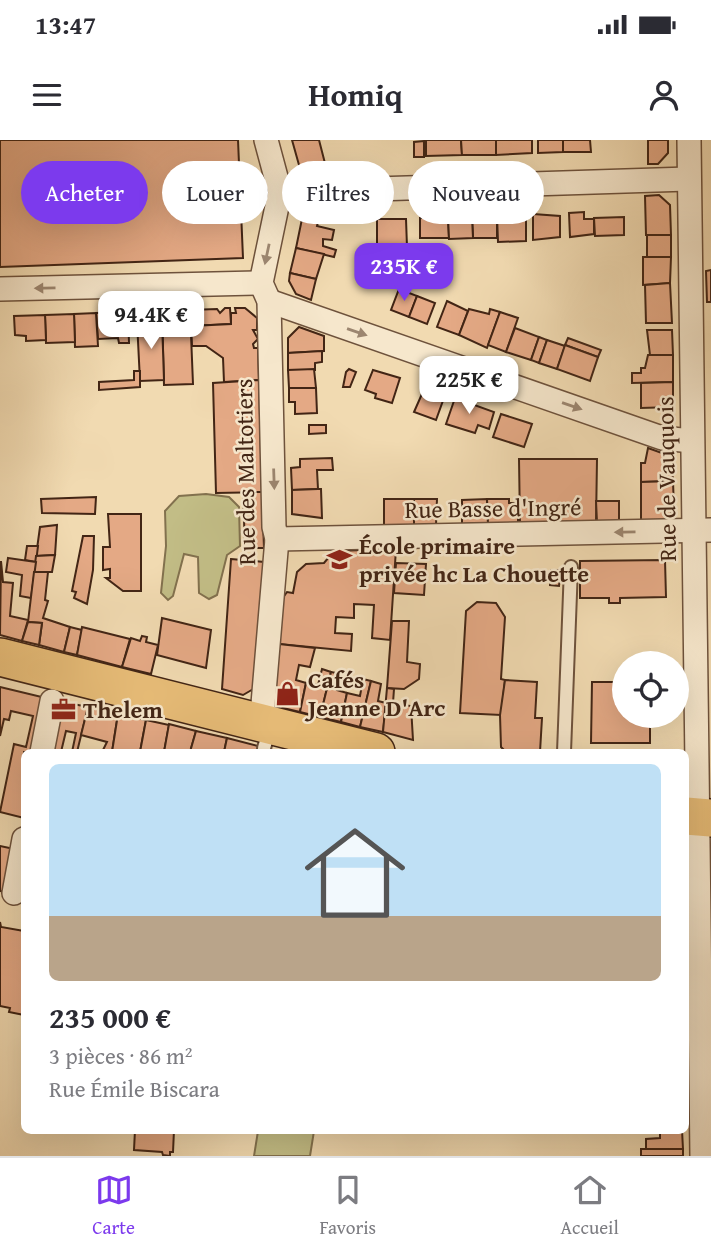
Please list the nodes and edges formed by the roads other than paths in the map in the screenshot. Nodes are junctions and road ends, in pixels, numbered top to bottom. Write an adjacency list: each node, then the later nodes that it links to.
1 (266, 140): 4 (street, Rue des Maltotiers)
2 (689, 140): 3 (street, Rue de Vauquois)
3 (688, 179): 4 (street); 7 (street, Rue de Vauquois)
4 (281, 192): 6 (street, Rue des Maltotiers, one-way to 6)
5 (0, 289): 6 (street, one-way to 5)
6 (265, 292): 7 (street, one-way to 7); 9 (street, Rue des Maltotiers, one-way to 9)
7 (692, 441): 8 (street, Rue de Vauquois)
8 (702, 530): 9 (street, Rue Basse d'Ingré, one-way to 9); 17 (street, Rue de Vauquois)
9 (277, 538): 13 (street, Rue des Maltotiers)
10 (571, 567): 16 (lane)
11 (0, 657): 13 (main road)
12 (52, 698): 14 (street)
13 (264, 733): 15 (main road)
14 (43, 749)
15 (358, 749)
16 (564, 749)
17 (697, 817): 20 (street, Rue de Vauquois)
18 (21, 855): 19 (street)
19 (14, 893)
20 (702, 1156)

